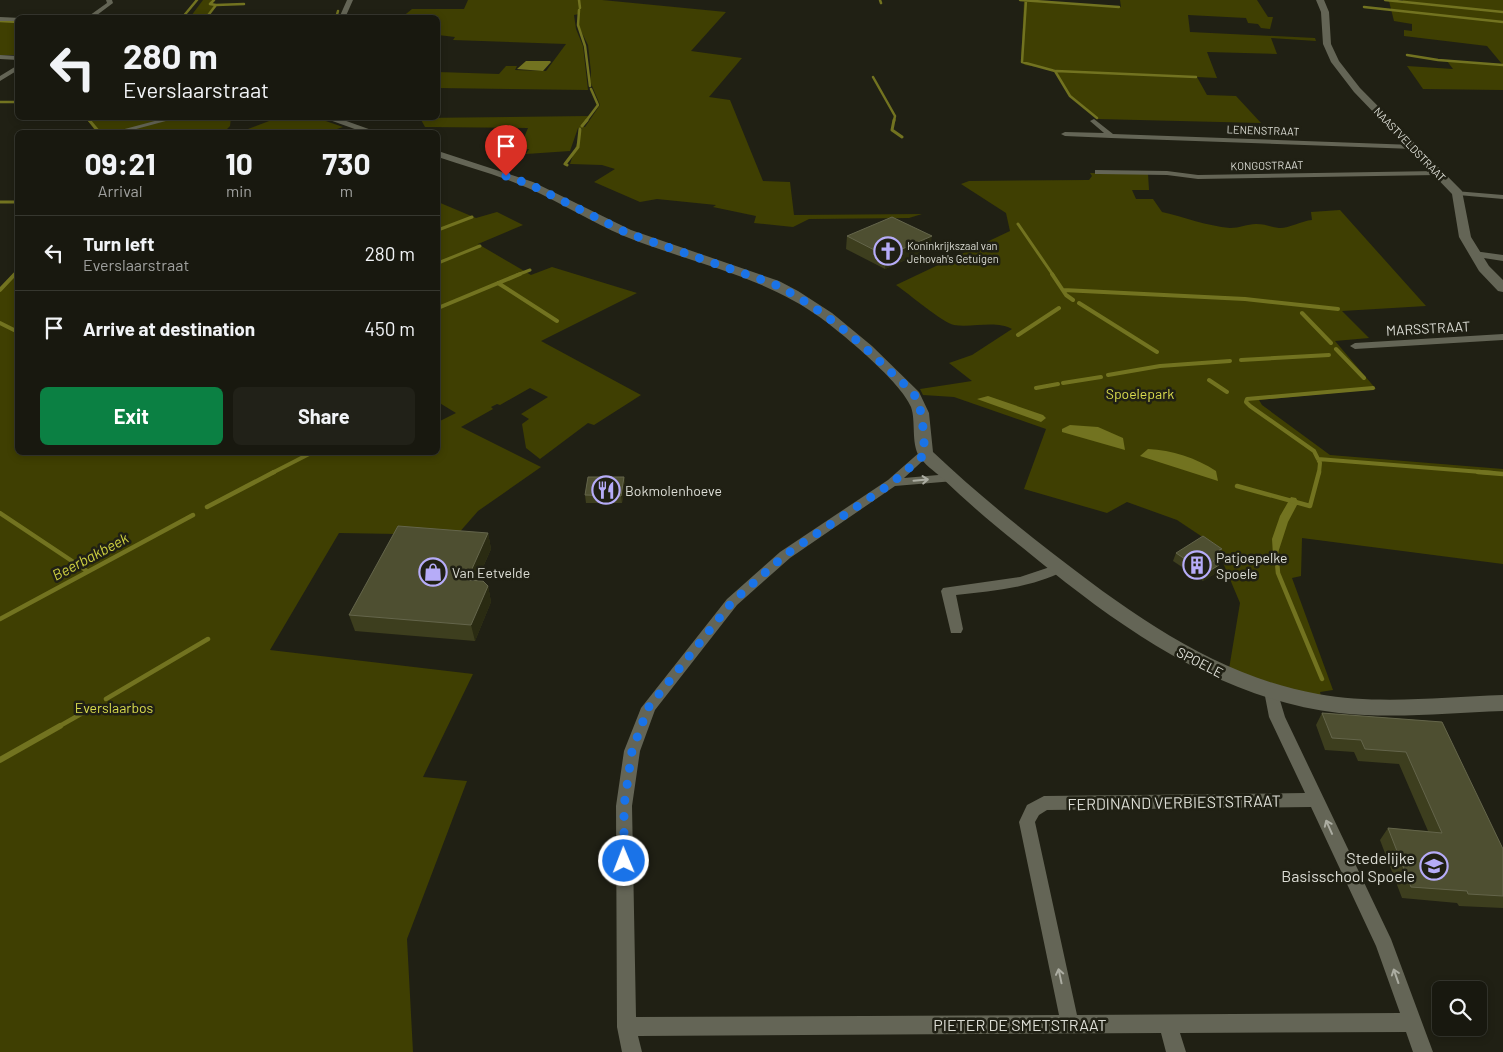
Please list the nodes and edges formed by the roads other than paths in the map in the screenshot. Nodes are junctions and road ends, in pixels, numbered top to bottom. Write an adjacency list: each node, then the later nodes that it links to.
1 (109, 0): 4 (street)
2 (350, 0): 5 (street)
3 (1320, 0): 19 (street, NAASTVELDSTRAAT)
4 (93, 15)
5 (343, 15)
6 (0, 19): 7 (street)
7 (15, 19)
8 (0, 57): 9 (street)
9 (15, 58)
10 (15, 69): 11 (street)
11 (0, 79)
12 (164, 120): 15 (street)
13 (335, 120): 16 (street)
14 (1094, 121): 18 (street)
15 (124, 130)
16 (366, 130)
17 (1065, 134): 18 (street, LENENSTRAAT)
18 (1111, 136): 19 (street, LENENSTRAAT)
19 (1414, 147): 22 (street, NAASTVELDSTRAAT)
20 (440, 155): 30 (street)
21 (1098, 172): 22 (street, KONGOSTRAAT)
22 (1437, 173): 23 (street, NAASTVELDSTRAAT)
23 (1458, 193): 24 (street); 25 (street, NAASTVELDSTRAAT)
24 (1503, 197)
25 (1474, 254): 26 (street); 27 (street, NAASTVELDSTRAAT)
26 (1503, 258)
27 (1503, 288)
28 (1503, 337): 29 (street, MARSSTRAAT)
29 (1355, 346)
30 (925, 454): 31 (street, SPOELE); 32 (street)
31 (950, 478): 32 (street, one-way to 31); 33 (street, SPOELE)
32 (892, 483): 41 (street)
33 (1059, 568): 34 (street); 35 (street, SPOELE)
34 (956, 629)
35 (1272, 691): 36 (street, SPOELE); 37 (street)
36 (1503, 703)
37 (1318, 800): 38 (street, one-way to 37); 40 (street, FERDINAND VERBIESTSTRAAT, one-way to 37)
38 (1412, 1022): 39 (street, PIETER DE SMETSTRAAT); 44 (street)
39 (1168, 1023): 40 (street, PIETER DE SMETSTRAAT); 43 (street)
40 (1070, 1024): 41 (street, PIETER DE SMETSTRAAT)
41 (627, 1027): 42 (street)
42 (632, 1052)
43 (1176, 1052)
44 (1423, 1052)

